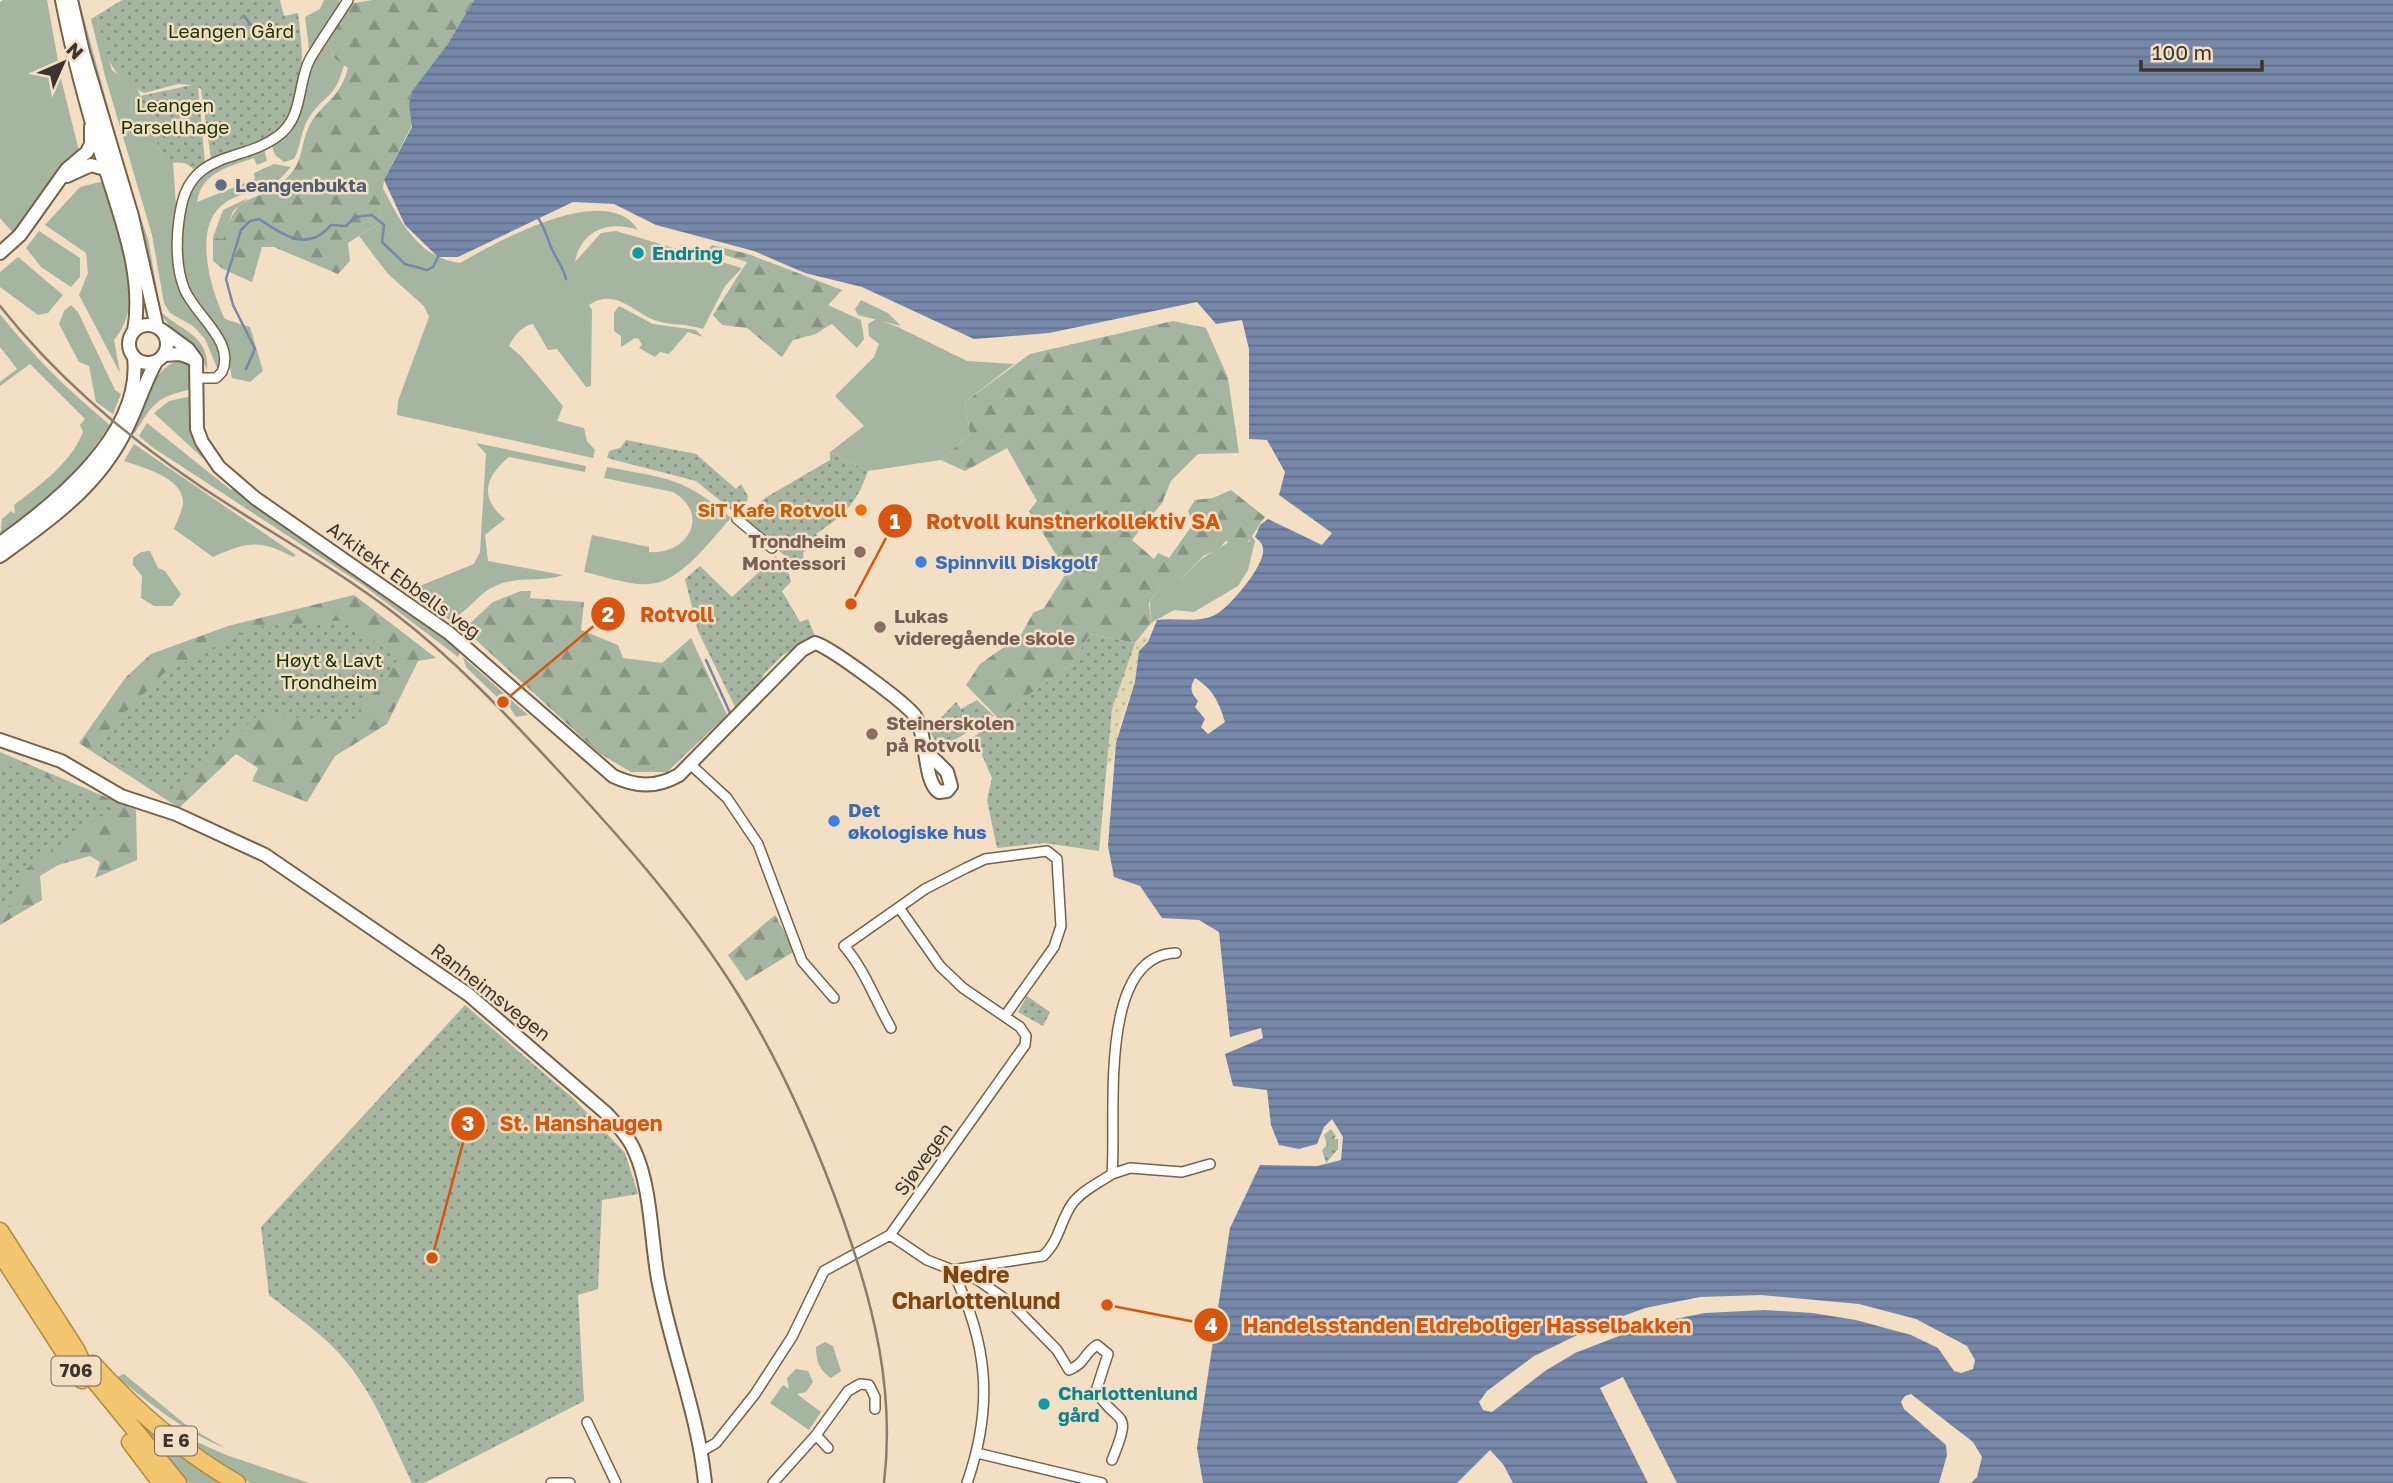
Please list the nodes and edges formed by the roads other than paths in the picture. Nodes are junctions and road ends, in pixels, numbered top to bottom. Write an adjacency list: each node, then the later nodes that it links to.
1 (62, 0): 4 (street)
2 (71, 0): 8 (street)
3 (348, 0): 13 (street)
4 (92, 123): 5 (street); 6 (street)
5 (105, 169): 6 (street); 9 (street)
6 (61, 180): 7 (street)
7 (0, 253)
8 (160, 328): 9 (street); 11 (street); 12 (street)
9 (134, 331): 10 (street)
10 (134, 356): 11 (street); 15 (street)
11 (160, 359): 12 (street); 17 (street)
12 (196, 360): 13 (street, Arkitekt Ebbells veg)
13 (199, 378): 20 (street, Arkitekt Ebbells veg)
14 (737, 519): 16 (street)
15 (0, 543)
16 (772, 548)
17 (0, 556)
18 (0, 740): 37 (street, Ranheimsvegen)
19 (927, 752): 20 (street, Arkitekt Ebbells veg)
20 (690, 765): 23 (street)
21 (900, 909): 24 (street); 24 (street); 25 (street)
22 (1176, 953): 27 (street)
23 (834, 998)
24 (1005, 1016): 29 (street, Sjøvegen)
25 (891, 1028)
26 (1210, 1164): 27 (street)
27 (1112, 1174): 31 (street)
28 (0, 1231): 32 (highway, 706)
29 (890, 1235): 31 (street); 37 (street, Sjøvegen)
30 (0, 1253): 40 (highway, 706)
31 (953, 1270): 38 (street); 39 (street)
32 (77, 1351): 41 (highway, 706); 42 (highway, E 6)
33 (875, 1409): 35 (street)
34 (587, 1422): 45 (street)
35 (816, 1436): 36 (street); 47 (street)
36 (828, 1448)
37 (702, 1451): 46 (street, Ranheimsvegen)
38 (977, 1453): 48 (street); 49 (street)
39 (1112, 1460)
40 (161, 1483)
41 (178, 1483)
42 (237, 1483)
43 (551, 1483): 44 (street)
44 (570, 1483)
45 (616, 1483)
46 (705, 1483)
47 (774, 1483)
48 (967, 1483)
49 (1102, 1483)

